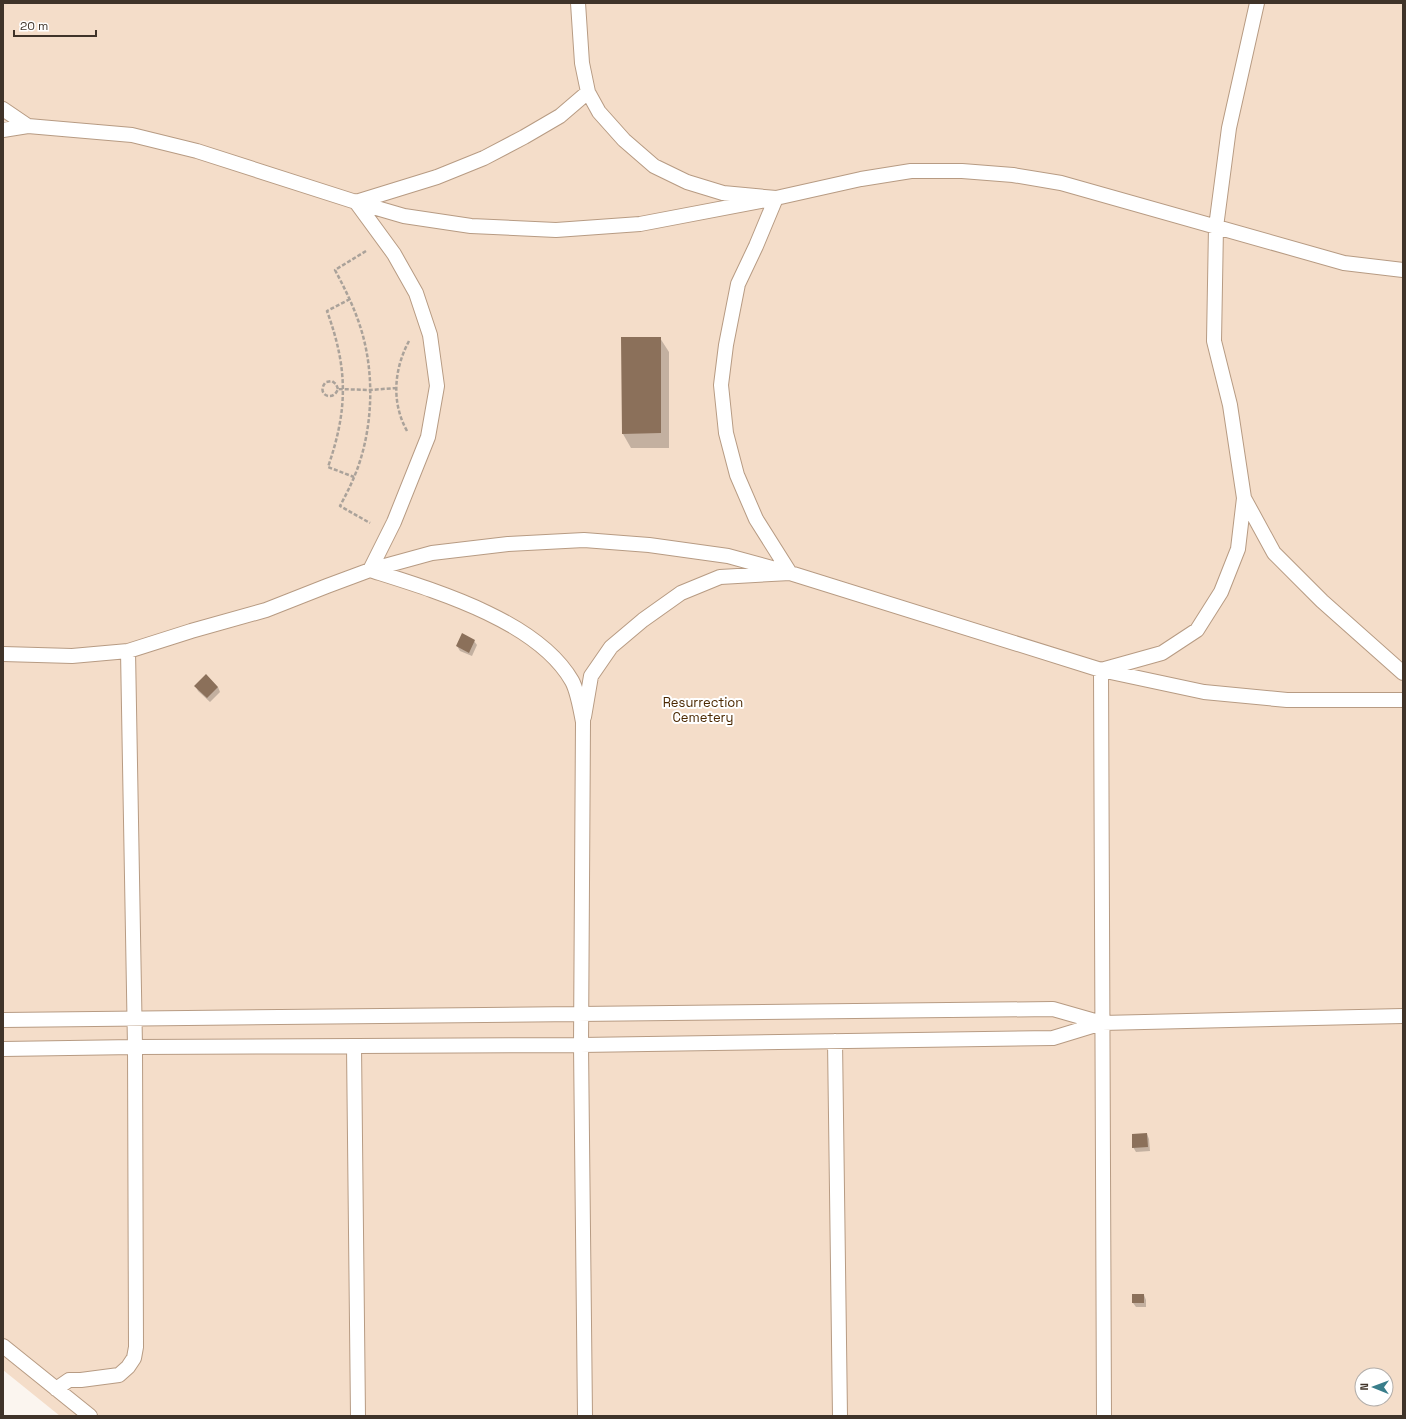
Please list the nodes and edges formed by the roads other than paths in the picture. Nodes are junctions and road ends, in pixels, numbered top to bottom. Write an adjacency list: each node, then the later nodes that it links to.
1 (578, 3): 3 (lane)
2 (1256, 3): 9 (lane)
3 (588, 92): 7 (lane); 8 (lane)
4 (3, 109): 5 (lane)
5 (28, 126): 6 (lane); 8 (lane)
6 (3, 130)
7 (776, 198): 8 (lane); 9 (lane); 13 (lane)
8 (356, 202): 12 (lane)
9 (1216, 227): 10 (lane); 11 (lane)
10 (1403, 270)
11 (1244, 498): 16 (lane); 17 (lane)
12 (370, 570): 13 (lane); 14 (lane); 19 (lane)
13 (790, 573): 16 (lane); 19 (lane)
14 (128, 651): 15 (lane); 22 (lane)
15 (3, 654)
16 (1101, 670): 18 (lane); 24 (lane)
17 (1403, 673)
18 (1403, 700)
19 (583, 722): 20 (lane)
20 (581, 1015): 22 (lane); 24 (lane); 26 (lane)
21 (1403, 1016): 24 (lane)
22 (134, 1019): 23 (lane); 27 (lane)
23 (3, 1020)
24 (1102, 1023): 25 (lane); 36 (lane)
25 (835, 1041): 26 (lane); 35 (lane)
26 (581, 1045): 28 (lane); 34 (lane)
27 (135, 1046): 28 (lane); 29 (lane); 31 (lane)
28 (354, 1046): 33 (lane)
29 (3, 1049)
30 (3, 1346): 31 (lane)
31 (56, 1389): 32 (lane)
32 (90, 1416)
33 (358, 1416)
34 (585, 1416)
35 (840, 1416)
36 (1104, 1416)

